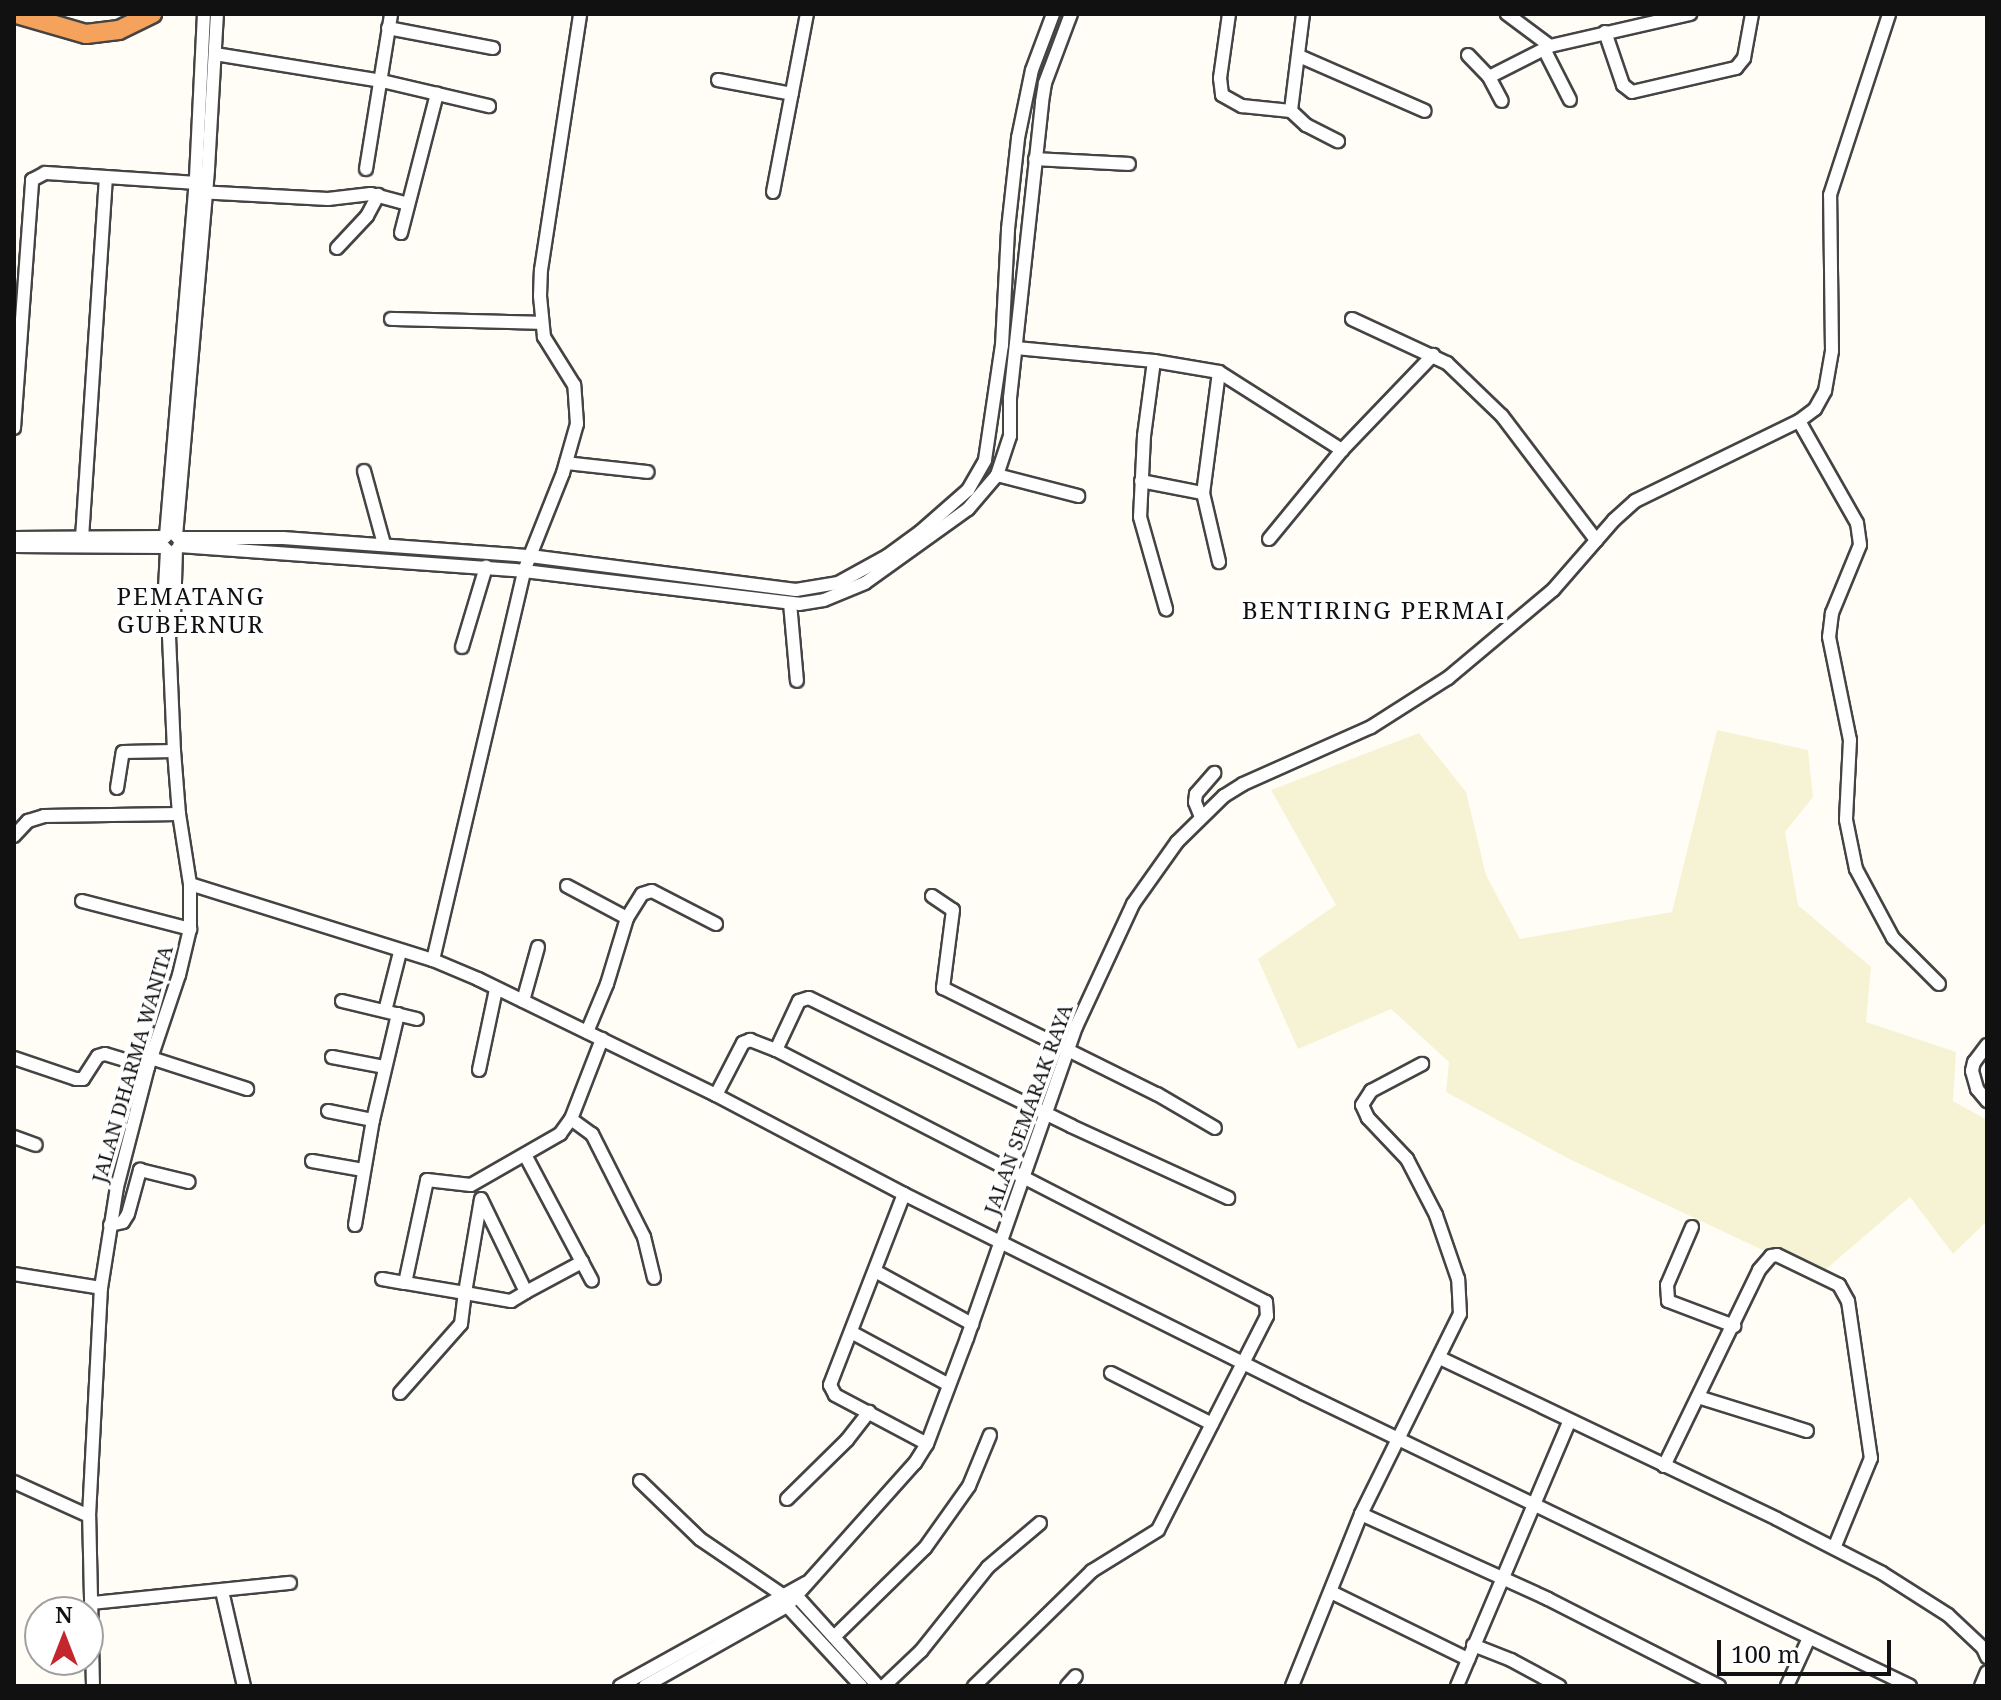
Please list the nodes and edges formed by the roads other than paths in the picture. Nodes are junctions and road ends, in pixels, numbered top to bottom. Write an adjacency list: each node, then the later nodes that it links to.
1 (17, 14): 2 (highway)
2 (152, 14)
3 (204, 14): 38 (street)
4 (217, 14): 20 (street)
5 (391, 14): 16 (street)
6 (580, 14): 48 (street)
7 (807, 14): 27 (street)
8 (1053, 14): 42 (street)
9 (1071, 14): 34 (street)
10 (1229, 14): 31 (street)
11 (1303, 14): 22 (street)
12 (1507, 14): 19 (street)
13 (1690, 14): 17 (street)
14 (1752, 14): 17 (street)
15 (1889, 14): 53 (street, JALAN SEMARAK RAYA)
16 (388, 28): 18 (street); 25 (street)
17 (1605, 32): 19 (street)
18 (493, 48)
19 (1547, 48): 23 (street); 28 (street)
20 (215, 54): 25 (street); 38 (street)
21 (1468, 55): 23 (street)
22 (1299, 56): 31 (street); 32 (street)
23 (1489, 77): 29 (street)
24 (718, 80): 27 (street)
25 (382, 81): 26 (street); 36 (street)
26 (437, 94): 30 (street); 41 (street)
27 (792, 94): 39 (street)
28 (1570, 100)
29 (1502, 101)
30 (489, 106)
31 (1291, 111): 33 (street)
32 (1425, 111)
33 (1338, 141)
34 (1035, 159): 35 (street); 43 (street)
35 (1129, 164)
36 (366, 169)
37 (106, 179): 38 (street); 54 (street); 66 (street)
38 (198, 189): 40 (street); 69 (street, JALAN DHARMA WANITA)
39 (773, 192)
40 (378, 195): 41 (street); 45 (street)
41 (408, 204): 44 (street)
42 (1008, 229): 43 (street); 61 (street)
43 (1028, 230): 49 (street)
44 (401, 233)
45 (337, 248)
46 (391, 319): 48 (street)
47 (1352, 319): 50 (street)
48 (541, 323): 56 (street)
49 (1016, 348): 51 (street); 59 (street)
50 (1433, 355): 55 (street); 68 (street)
51 (1154, 361): 52 (street); 60 (street)
52 (1219, 372): 55 (street); 62 (street)
53 (1799, 421): 68 (street, JALAN SEMARAK RAYA); 96 (street)
54 (14, 428)
55 (1342, 450): 67 (street)
56 (566, 463): 58 (street); 72 (street)
57 (364, 471): 70 (street)
58 (648, 472)
59 (997, 475): 63 (street); 64 (street)
60 (1141, 481): 62 (street); 77 (street)
61 (968, 490): 64 (street); 72 (street)
62 (1203, 493): 73 (street)
63 (1078, 496)
64 (981, 497): 76 (street)
65 (14, 538): 66 (street)
66 (82, 538): 69 (street)
67 (1269, 539)
68 (1596, 540): 84 (street, JALAN SEMARAK RAYA)
69 (171, 543): 70 (street); 71 (street); 74 (street); 80 (street, JALAN DHARMA WANITA)
70 (384, 544): 72 (street)
71 (14, 546)
72 (530, 556): 75 (street)
73 (1219, 562)
74 (486, 567): 75 (street); 78 (street)
75 (524, 571): 76 (street); 95 (street)
76 (790, 603): 79 (street)
77 (1166, 609)
78 (462, 647)
79 (797, 681)
80 (174, 751): 82 (street); 83 (street, JALAN DHARMA WANITA)
81 (1214, 773): 84 (street)
82 (117, 788)
83 (179, 814): 85 (street); 86 (street, JALAN DHARMA WANITA)
84 (1201, 817): 105 (street, JALAN SEMARAK RAYA)
85 (14, 836)
86 (190, 884): 92 (street, JALAN DHARMA WANITA); 94 (street)
87 (567, 886): 90 (street)
88 (932, 896): 105 (street)
89 (82, 901): 92 (street)
90 (627, 918): 91 (street); 102 (street)
91 (716, 924)
92 (190, 929): 108 (street, JALAN DHARMA WANITA)
93 (538, 947): 99 (street)
94 (400, 952): 95 (street); 100 (street)
95 (433, 960): 97 (street)
96 (1939, 984)
97 (496, 989): 99 (street); 111 (street)
98 (342, 1001): 100 (street)
99 (523, 1001): 102 (street)
100 (391, 1012): 101 (street); 110 (street)
101 (417, 1019)
102 (595, 1036): 113 (street); 117 (street)
103 (1987, 1045): 114 (street)
104 (776, 1050): 113 (street); 116 (street); 125 (street)
105 (1066, 1051): 116 (street, JALAN SEMARAK RAYA); 119 (street)
106 (332, 1057): 110 (street)
107 (14, 1058): 108 (street)
108 (149, 1063): 112 (street); 131 (street, JALAN DHARMA WANITA)
109 (1422, 1064): 148 (street)
110 (385, 1067): 118 (street)
111 (479, 1070)
112 (247, 1089)
113 (716, 1095): 128 (street)
114 (1987, 1101)
115 (328, 1111): 118 (street)
116 (1046, 1112): 125 (street, JALAN SEMARAK RAYA); 129 (street)
117 (571, 1119): 122 (street); 138 (street)
118 (373, 1120): 124 (street)
119 (1215, 1128)
120 (14, 1137): 121 (street)
121 (36, 1145)
122 (525, 1155): 127 (street); 135 (street)
123 (312, 1161): 124 (street)
124 (363, 1170): 132 (street)
125 (1023, 1178): 134 (street, JALAN SEMARAK RAYA); 149 (street)
126 (189, 1182): 131 (street)
127 (471, 1185): 130 (street); 141 (street)
128 (904, 1194): 134 (street); 136 (street)
129 (1228, 1198)
130 (481, 1199): 143 (street); 144 (street)
131 (110, 1225): 142 (street, JALAN DHARMA WANITA)
132 (355, 1225)
133 (1692, 1227): 146 (street)
134 (1001, 1240): 145 (street, JALAN SEMARAK RAYA); 149 (street)
135 (582, 1262): 140 (street); 143 (street)
136 (875, 1271): 145 (street); 147 (street)
137 (14, 1274): 142 (street)
138 (654, 1278)
139 (382, 1279): 141 (street)
140 (592, 1281)
141 (405, 1283): 144 (street)
142 (101, 1288): 167 (street, JALAN DHARMA WANITA)
143 (526, 1292): 144 (street)
144 (465, 1293): 152 (street)
145 (972, 1324): 151 (street, JALAN SEMARAK RAYA)
146 (1734, 1326): 153 (street); 169 (street)
147 (851, 1332): 151 (street); 154 (street)
148 (1440, 1358): 155 (street); 159 (street)
149 (1242, 1361): 156 (street); 159 (street)
150 (1111, 1373): 156 (street)
151 (947, 1384): 160 (street, JALAN SEMARAK RAYA)
152 (400, 1393)
153 (1698, 1397): 157 (street); 161 (street)
154 (869, 1412): 160 (street); 164 (street)
155 (1569, 1422): 161 (street); 165 (street)
156 (1212, 1424): 190 (street)
157 (1807, 1431)
158 (990, 1435): 177 (street)
159 (1396, 1439): 165 (street); 166 (street)
160 (927, 1444): 175 (street, JALAN SEMARAK RAYA)
161 (1664, 1466): 169 (street)
162 (640, 1481): 175 (street)
163 (14, 1482): 167 (street)
164 (787, 1499)
165 (1534, 1504): 170 (street); 178 (street)
166 (1361, 1514): 170 (street); 173 (street)
167 (89, 1516): 174 (street, JALAN DHARMA WANITA)
168 (1040, 1523): 189 (street)
169 (1834, 1548): 180 (street)
170 (1501, 1580): 179 (street); 193 (street)
171 (290, 1583): 172 (street)
172 (222, 1591): 176 (street); 185 (street)
173 (1331, 1592): 181 (street); 191 (street)
174 (92, 1596)
175 (789, 1596): 177 (street); 183 (street, JALAN SEMARAK RAYA); 187 (street)
176 (104, 1602)
177 (834, 1637): 188 (street)
178 (1809, 1638): 194 (street); 195 (street)
179 (1473, 1645): 181 (street); 184 (street)
180 (1987, 1657)
181 (1468, 1659): 192 (street)
182 (1987, 1672): 196 (street)
183 (649, 1679): 186 (street, JALAN SEMARAK RAYA)
184 (1554, 1684)
185 (244, 1686)
186 (620, 1686)
187 (861, 1686)
188 (878, 1686)
189 (884, 1686)
190 (974, 1686)
191 (1292, 1686)
192 (1457, 1686)
193 (1719, 1686)
194 (1787, 1686)
195 (1910, 1686)
196 (1981, 1686)

